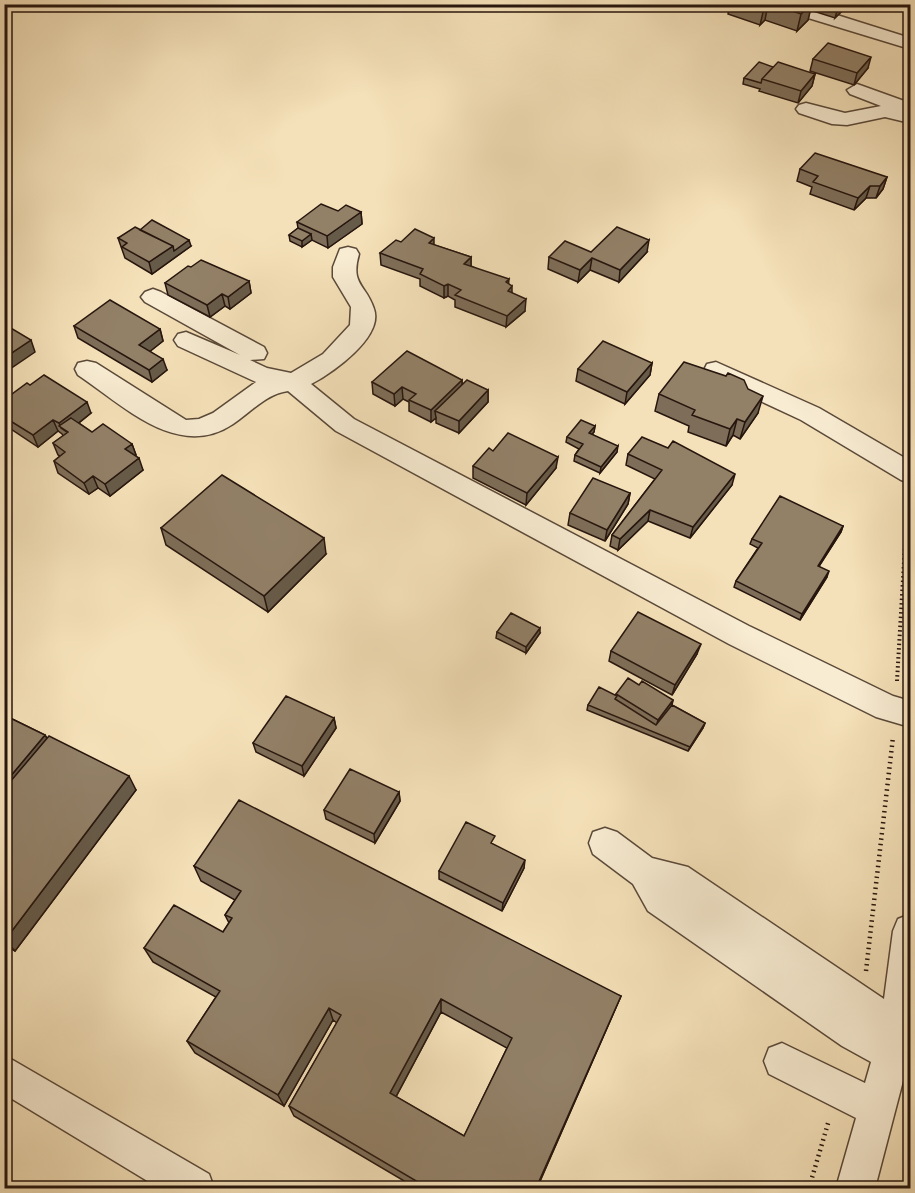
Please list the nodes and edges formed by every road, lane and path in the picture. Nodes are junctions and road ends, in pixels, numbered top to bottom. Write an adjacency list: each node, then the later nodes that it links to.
1 (788, 6): 2 (street)
2 (910, 44)
3 (857, 90): 5 (street)
4 (806, 109): 6 (street)
5 (910, 110)
6 (910, 117)
7 (348, 254): 12 (street)
8 (153, 297): 12 (street)
9 (186, 340): 12 (street)
10 (87, 369): 12 (street)
11 (716, 370): 13 (street)
12 (293, 382): 14 (street)
13 (910, 473): 14 (path)
14 (903, 712): 18 (path)
15 (605, 843): 16 (street)
16 (645, 873): 18 (street); 19 (street)
17 (910, 931): 19 (street)
18 (862, 1006): 19 (street)
19 (896, 1040): 23 (street)
20 (782, 1061): 22 (street)
21 (4, 1073): 24 (street)
22 (838, 1088): 23 (street); 25 (path)
23 (877, 1109): 26 (street)
24 (195, 1188)
25 (808, 1188)
26 (856, 1188)

